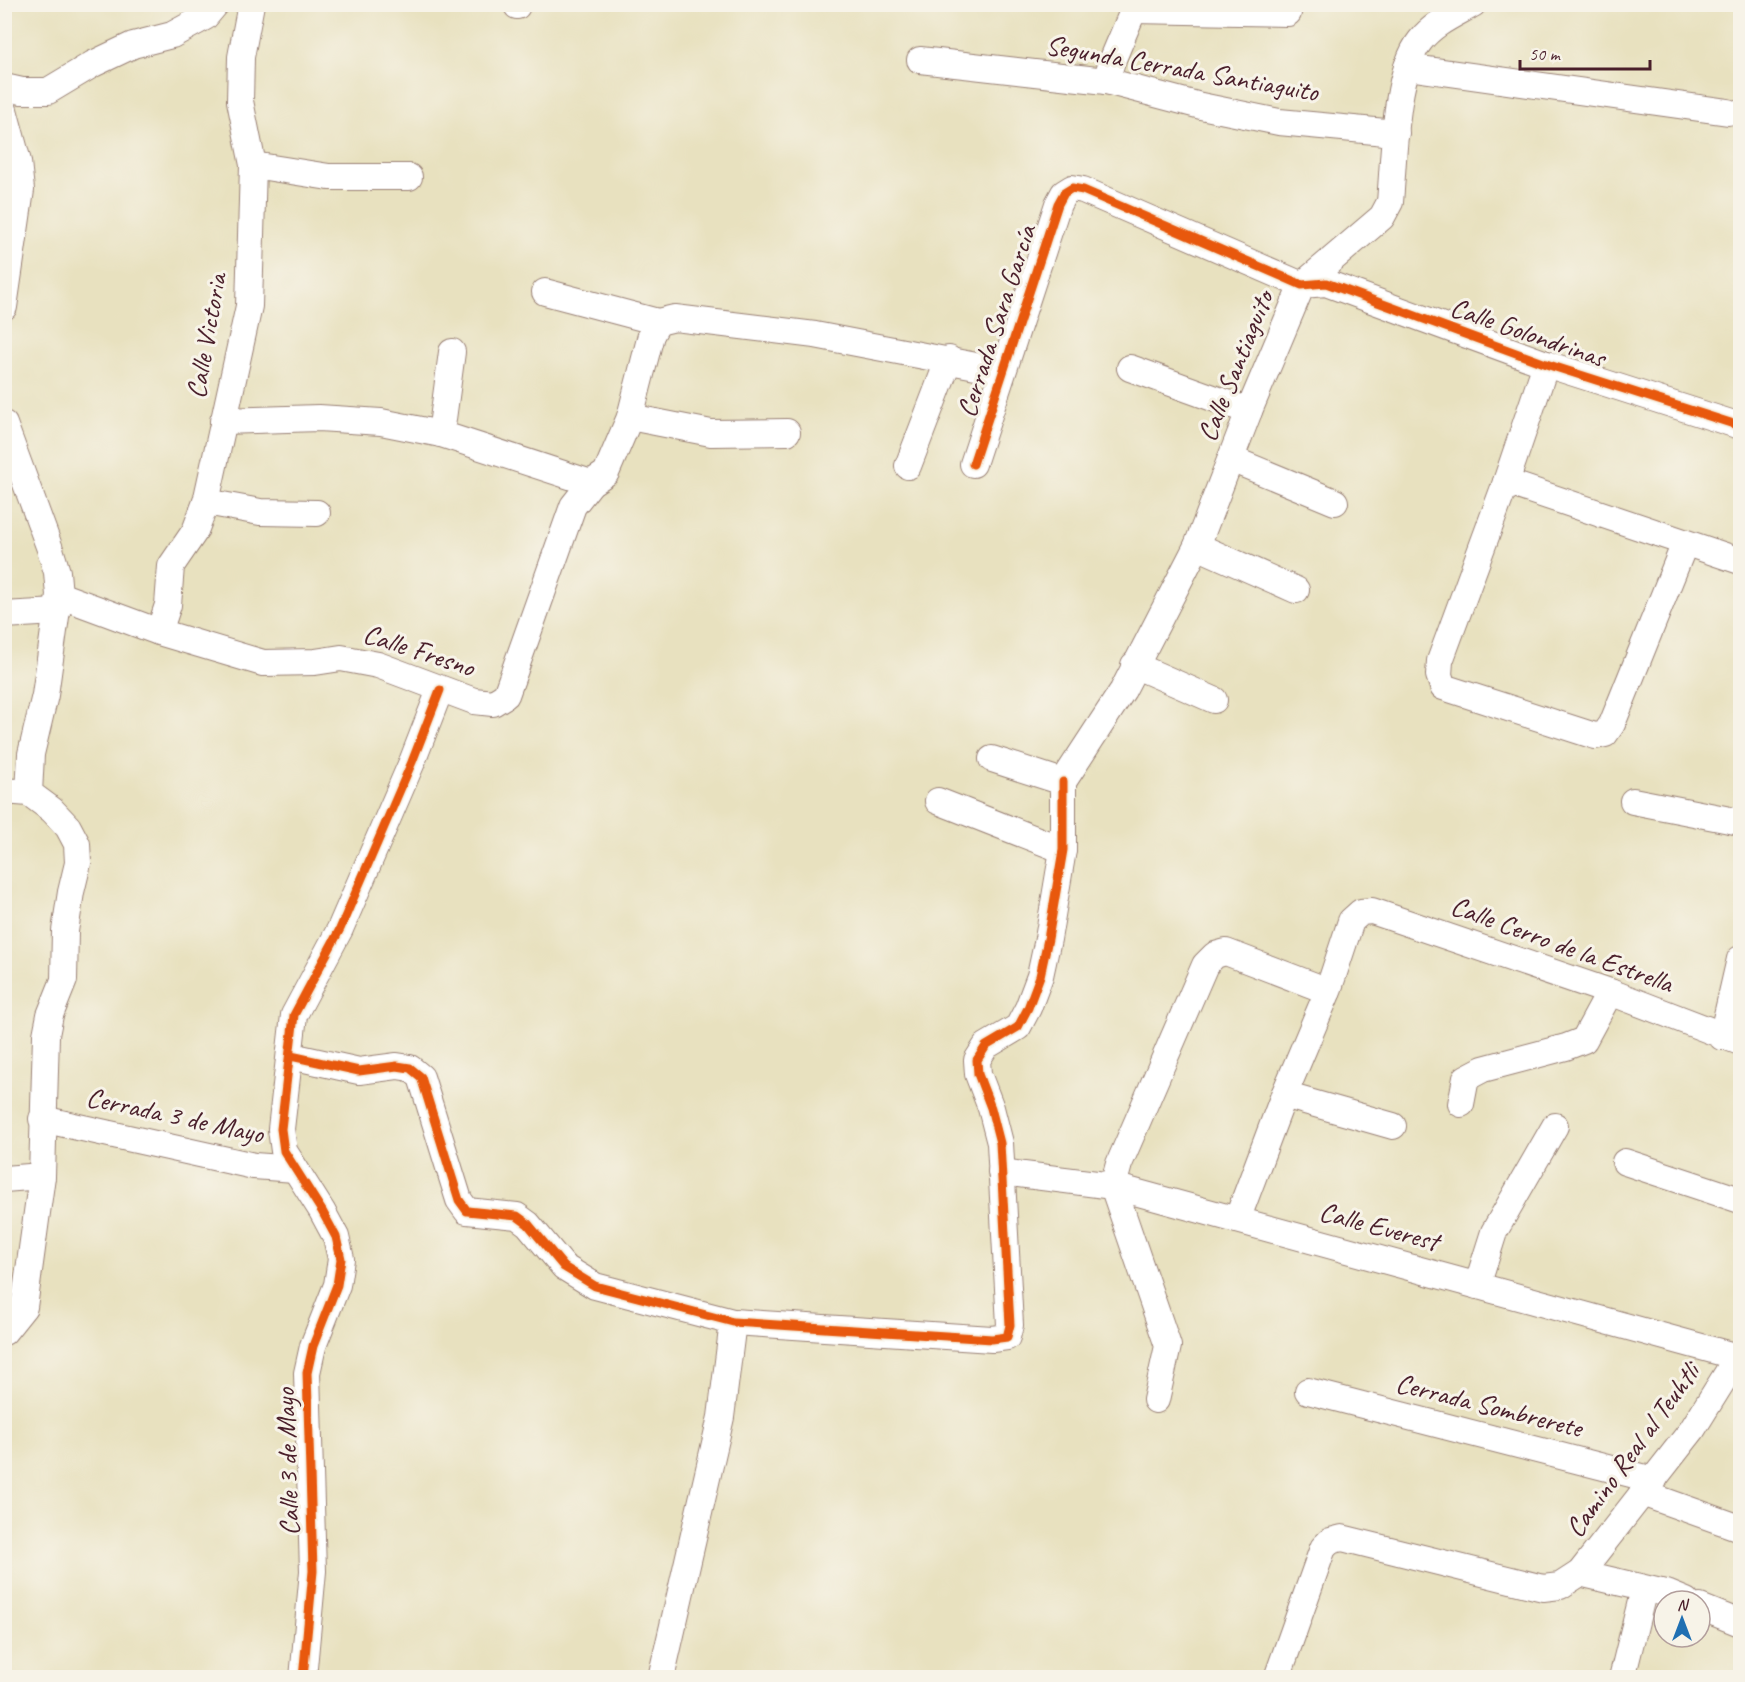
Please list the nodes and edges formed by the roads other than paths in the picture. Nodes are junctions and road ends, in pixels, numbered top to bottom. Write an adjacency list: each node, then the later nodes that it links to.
1 (216, 4): 9 (street)
2 (250, 4): 13 (street, Calle Victoria)
3 (1473, 4): 7 (street, Calle Santiaguito)
4 (1135, 7): 5 (street); 8 (street)
5 (1288, 13)
6 (921, 60): 8 (street, Segunda Cerrada Santiaguito)
7 (1407, 67): 11 (street); 12 (street, Calle Santiaguito)
8 (1106, 81): 12 (street, Segunda Cerrada Santiaguito)
9 (4, 87)
10 (4, 110): 17 (street)
11 (1728, 112)
12 (1396, 133): 15 (street, Calle Santiaguito)
13 (253, 165): 14 (street); 26 (street, Calle Victoria)
14 (409, 177)
15 (1302, 285): 21 (street, Calle Golondrinas); 23 (street, Cerrada Sara García); 24 (street, Calle Santiaguito)
16 (545, 292): 18 (street, Cerrada Sara García)
17 (4, 307)
18 (658, 322): 20 (street, Cerrada Sara García); 25 (street, Calle Fresno)
19 (452, 352): 30 (street)
20 (949, 359): 23 (street, Cerrada Sara García); 33 (street)
21 (1546, 364): 28 (street, Calle Golondrinas); 34 (street)
22 (1130, 368): 24 (street)
23 (1002, 371): 32 (street, Cerrada Sara García)
24 (1249, 411): 31 (street, Calle Santiaguito)
25 (630, 417): 29 (street); 35 (street, Calle Fresno)
26 (223, 421): 30 (street); 36 (street, Calle Victoria)
27 (4, 424): 43 (street)
28 (1740, 426)
29 (787, 432)
30 (441, 434): 35 (street)
31 (1231, 459): 37 (street); 40 (street, Calle Santiaguito)
32 (973, 464)
33 (908, 466)
34 (1506, 482): 39 (street); 39 (street)
35 (591, 483): 47 (street, Calle Fresno)
36 (206, 502): 38 (street); 45 (street, Calle Victoria)
37 (1335, 502)
38 (318, 513)
39 (1685, 543): 41 (street)
40 (1197, 546): 42 (street); 46 (street, Calle Santiaguito)
41 (1740, 561)
42 (1296, 590)
43 (58, 604): 44 (street); 45 (street, Calle Fresno); 51 (street)
44 (4, 615)
45 (159, 632): 47 (street, Calle Fresno)
46 (1134, 665): 48 (street); 50 (street, Calle Santiaguito)
47 (440, 690): 60 (street, Calle 3 de Mayo)
48 (1214, 700)
49 (992, 759): 50 (street)
50 (1063, 782): 55 (street)
51 (17, 792): 63 (street)
52 (938, 801): 55 (street)
53 (1633, 801): 54 (street)
54 (1740, 822)
55 (1063, 850): 68 (street)
56 (1740, 959): 59 (street)
57 (1328, 991): 58 (street, Calle Cerro de la Estrella); 61 (street); 71 (street)
58 (1610, 992): 59 (street, Calle Cerro de la Estrella); 62 (street)
59 (1731, 1040)
60 (291, 1056): 67 (street, Calle 3 de Mayo); 75 (street)
61 (1284, 1095): 64 (street); 73 (street)
62 (1461, 1104)
63 (42, 1119): 67 (street, Cerrada 3 de Mayo); 69 (street)
64 (1393, 1126)
65 (1555, 1126): 74 (street)
66 (1625, 1162): 72 (street)
67 (295, 1169): 87 (street, Calle 3 de Mayo)
68 (1001, 1172): 71 (street, Calle Everest); 75 (street)
69 (42, 1176): 70 (street); 76 (street)
70 (4, 1179)
71 (1113, 1186): 73 (street, Calle Everest); 79 (street)
72 (1740, 1200)
73 (1237, 1220): 74 (street, Calle Everest)
74 (1477, 1286): 77 (street, Calle Everest)
75 (733, 1322): 88 (street)
76 (4, 1332)
77 (1739, 1355): 80 (street, Camino Real al Teuhtli)
78 (1308, 1391): 80 (street, Cerrada Sombrerete)
79 (1156, 1400)
80 (1648, 1486): 81 (street, Cerrada Sombrerete); 82 (street, Camino Real al Teuhtli)
81 (1740, 1528)
82 (1580, 1573): 83 (street, Camino Real al Teuhtli); 89 (street)
83 (1644, 1589): 84 (street, Camino Real al Teuhtli); 90 (street)
84 (1652, 1591)
85 (1712, 1611): 86 (street)
86 (1740, 1623)
87 (303, 1677)
88 (660, 1677)
89 (1277, 1677)
90 (1622, 1677)

